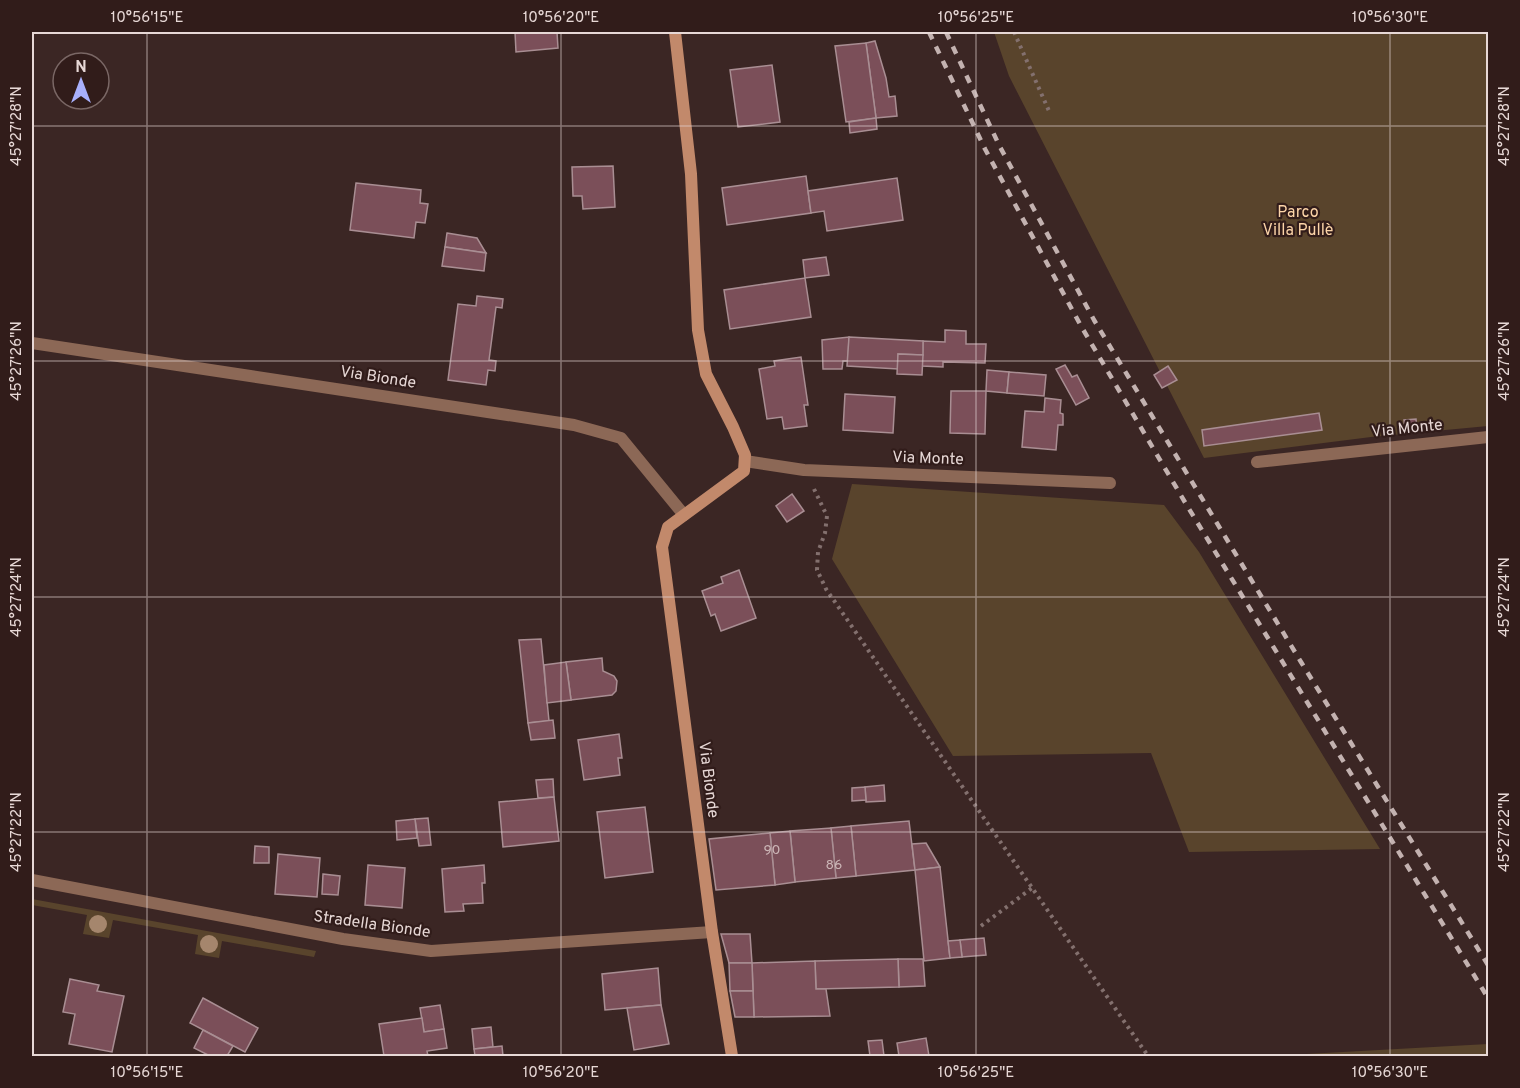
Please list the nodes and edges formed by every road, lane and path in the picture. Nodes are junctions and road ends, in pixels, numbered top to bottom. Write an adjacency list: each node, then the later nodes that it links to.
1 (675, 32): 7 (street)
2 (1014, 32): 3 (path)
3 (1049, 111)
4 (32, 343): 10 (street, Via Bionde)
5 (1488, 437): 6 (street, Via Monte)
6 (1257, 462)
7 (745, 466): 8 (street, Via Monte); 10 (street, Via Bionde)
8 (804, 470): 9 (street, Via Monte); 12 (path)
9 (1110, 483)
10 (684, 515): 14 (street, Via Bionde)
11 (32, 880): 14 (street, Stradella Bionde)
12 (1032, 888): 13 (path); 16 (path)
13 (981, 926)
14 (712, 932): 15 (street, Via Bionde)
15 (732, 1056)
16 (1148, 1056)

